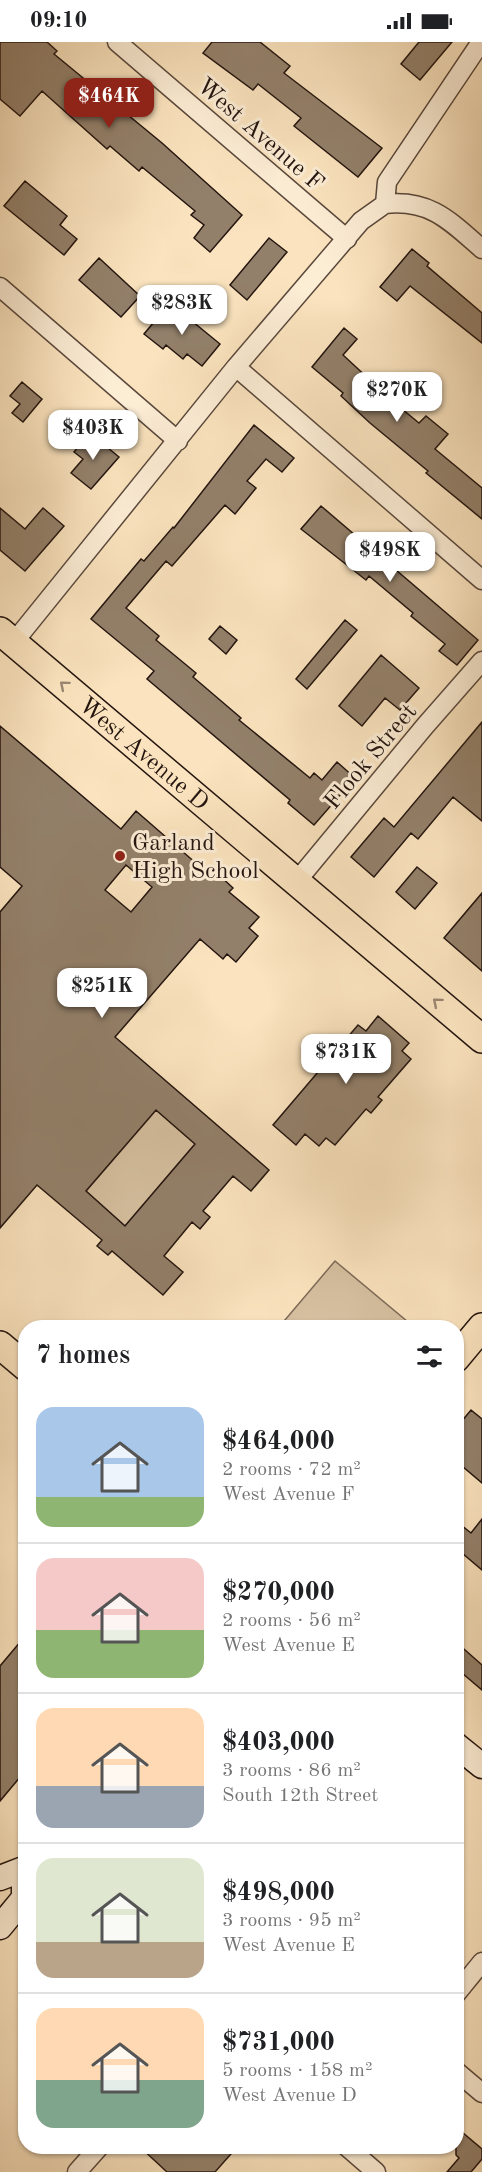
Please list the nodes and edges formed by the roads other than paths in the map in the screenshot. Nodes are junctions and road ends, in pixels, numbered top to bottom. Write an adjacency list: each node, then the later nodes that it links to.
1 (117, 42): 4 (street, West Avenue F)
2 (481, 42): 3 (street)
3 (385, 204): 4 (street); 5 (street)
4 (347, 239): 7 (street)
5 (482, 249)
6 (0, 288): 8 (street)
7 (236, 368): 8 (street); 9 (street)
8 (178, 441): 10 (street)
9 (482, 580)
10 (7, 636): 12 (main road, West Avenue D, one-way to 10)
11 (482, 661): 12 (street, Flook Street)
12 (296, 882): 13 (main road, West Avenue D, one-way to 12)
13 (482, 1039)
14 (482, 1327): 15 (main road)
15 (464, 1348)
16 (464, 1751): 17 (main road)
17 (482, 1766)
18 (18, 1872): 19 (main road)
19 (0, 1878)
20 (18, 1905): 21 (main road)
21 (0, 1927)
22 (482, 1962): 23 (street)
23 (464, 1984)
24 (464, 2078): 25 (street)
25 (482, 2093)
26 (93, 2154): 29 (street)
27 (355, 2154): 28 (street)
28 (373, 2171)
29 (77, 2172)

